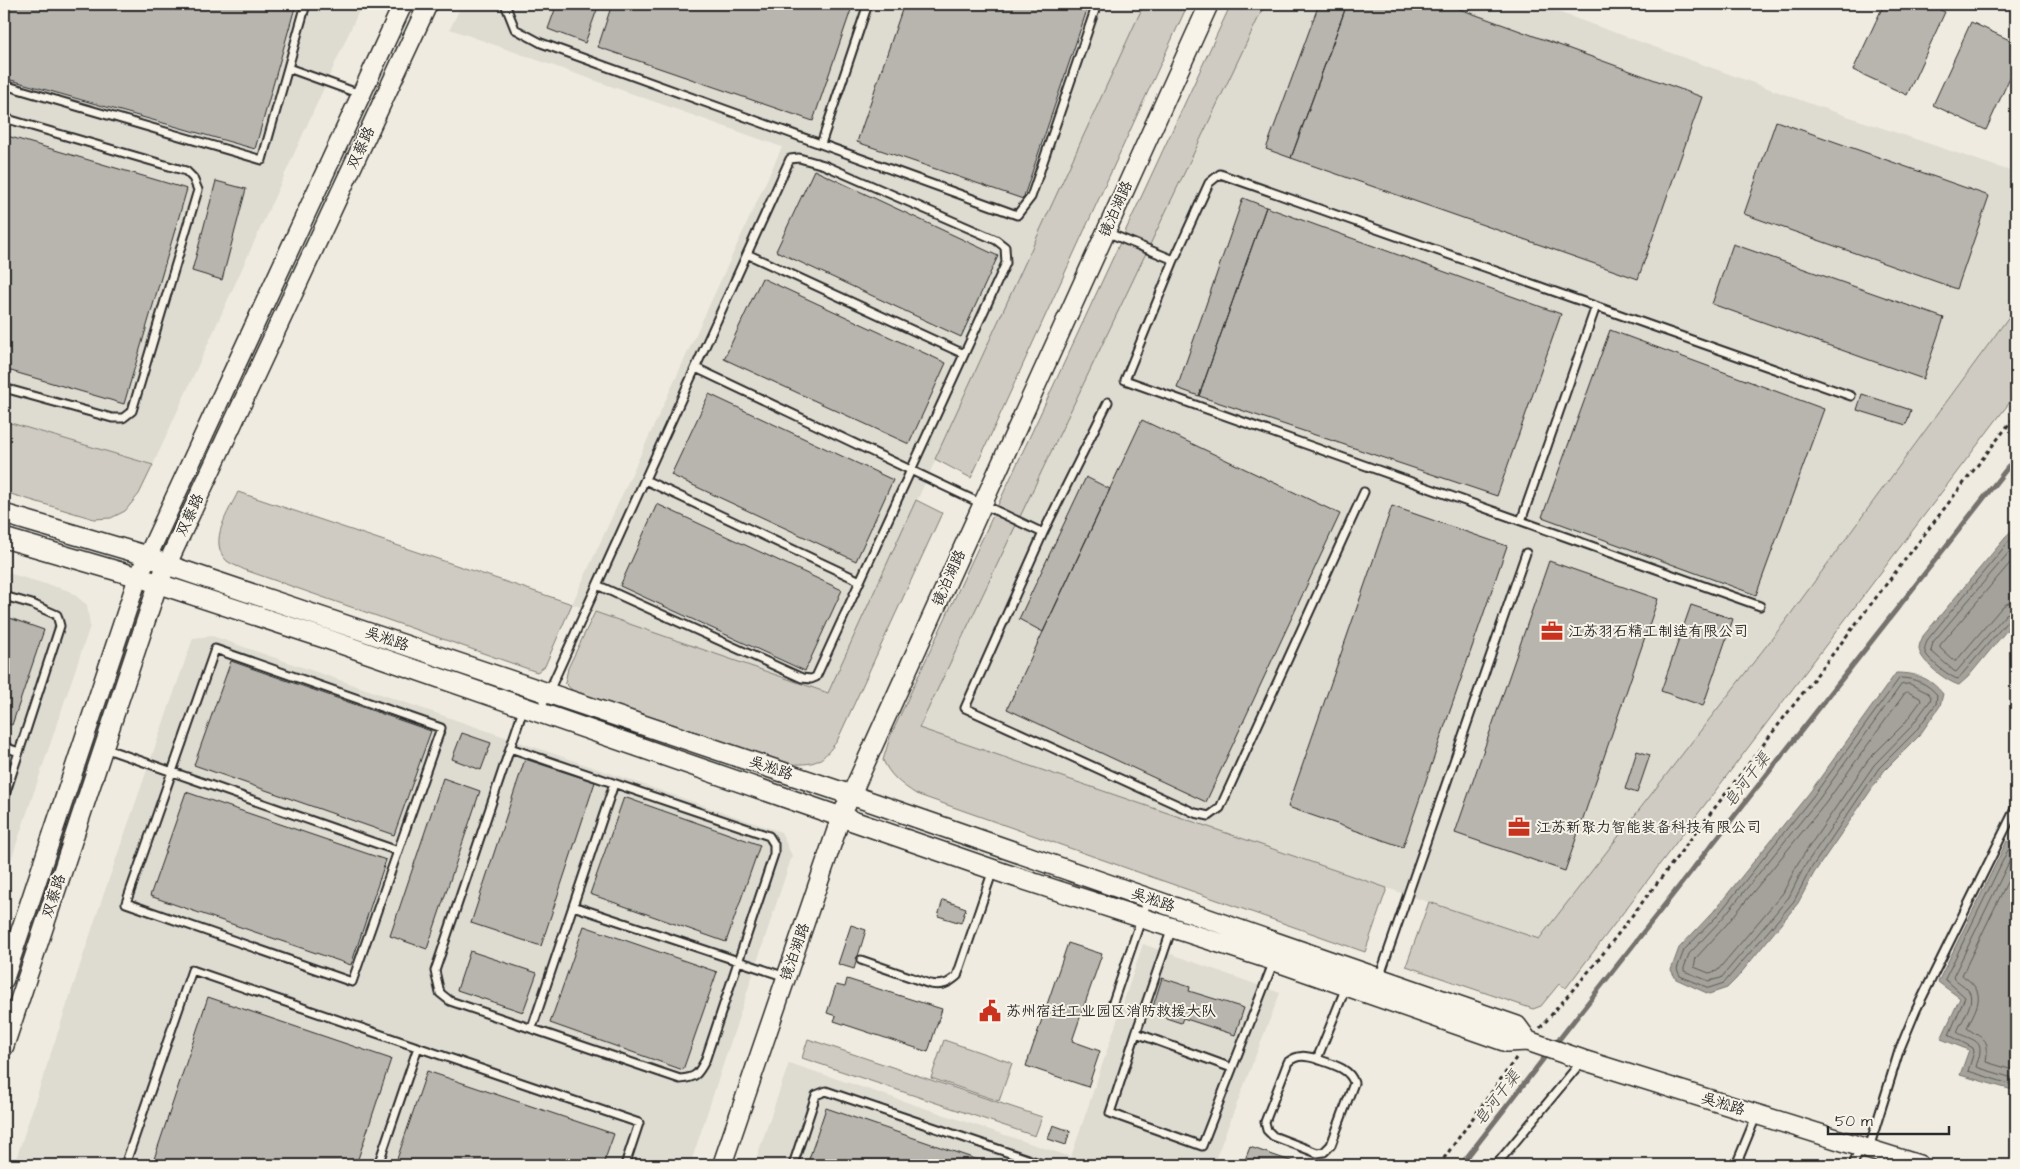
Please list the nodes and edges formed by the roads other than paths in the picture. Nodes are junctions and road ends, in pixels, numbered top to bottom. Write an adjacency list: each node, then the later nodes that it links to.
1 (306, 4): 8 (lane)
2 (403, 4): 10 (street, 双蔡路)
3 (428, 4): 32 (street, 双蔡路)
4 (505, 4): 12 (lane)
5 (868, 4): 12 (lane)
6 (1097, 4): 12 (lane)
7 (1209, 4): 13 (street, 镜泊湖路)
8 (288, 68): 9 (lane); 10 (lane)
9 (4, 85)
10 (361, 95): 31 (street, 双蔡路)
11 (4, 118): 19 (lane)
12 (822, 144)
13 (1106, 232): 15 (lane); 25 (street, 镜泊湖路)
14 (747, 254): 17 (lane); 17 (lane); 18 (lane)
15 (1174, 260): 16 (lane); 27 (lane)
16 (1596, 306): 20 (lane); 27 (lane)
17 (964, 354): 22 (lane)
18 (696, 368): 22 (lane); 23 (lane)
19 (4, 388)
20 (1851, 396)
21 (1108, 402): 28 (lane)
22 (911, 470): 25 (lane); 34 (lane)
23 (645, 480): 34 (lane); 36 (lane)
24 (1364, 492): 28 (lane)
25 (983, 504): 28 (lane); 47 (street, 镜泊湖路)
26 (4, 514): 31 (main road, 吴淞路)
27 (1521, 521): 38 (lane)
28 (1043, 532)
29 (4, 538): 33 (main road, 吴淞路)
30 (1526, 553): 61 (lane)
31 (148, 556): 32 (main road, 吴淞路); 33 (street, 双蔡路)
32 (167, 565): 35 (street, 双蔡路); 39 (main road, 吴淞路)
33 (138, 577): 35 (main road, 吴淞路); 62 (street, 双蔡路)
34 (860, 581): 36 (lane)
35 (158, 584): 40 (main road, 吴淞路); 42 (street, 双蔡路)
36 (597, 585): 39 (lane)
37 (4, 596): 44 (lane)
38 (1760, 606)
39 (548, 694): 40 (lane); 47 (main road, 吴淞路)
40 (532, 709): 43 (lane); 50 (main road, 吴淞路)
41 (4, 747): 44 (lane)
42 (103, 748): 45 (lane); 69 (street, 双蔡路)
43 (510, 748): 46 (lane); 66 (lane)
44 (19, 752): 48 (lane)
45 (173, 772): 51 (lane); 51 (lane); 51 (lane)
46 (614, 784): 54 (lane); 59 (lane)
47 (851, 795): 50 (street, 镜泊湖路); 53 (main road, 吴淞路)
48 (4, 798)
49 (2016, 807): 75 (lane)
50 (841, 817): 52 (main road, 吴淞路); 60 (street, 镜泊湖路)
51 (398, 851)
52 (993, 869): 55 (main road, 吴淞路); 57 (lane)
53 (1148, 898): 55 (lane); 61 (main road, 吴淞路)
54 (573, 906): 59 (lane); 66 (lane)
55 (1142, 918): 56 (main road, 吴淞路); 65 (lane)
56 (1172, 928): 58 (main road, 吴淞路); 67 (lane)
57 (861, 960)
58 (1274, 961): 63 (main road, 吴淞路); 73 (lane)
59 (738, 962): 60 (lane); 66 (lane)
60 (786, 978): 79 (street, 镜泊湖路)
61 (1378, 978): 64 (lane); 68 (main road, 吴淞路)
62 (4, 980)
63 (1346, 987): 64 (main road, 吴淞路); 71 (lane)
64 (1372, 996): 68 (main road, 吴淞路)
65 (1112, 1005)
66 (532, 1028)
67 (1136, 1033): 73 (lane); 73 (lane)
68 (1528, 1041): 72 (main road, 吴淞路)
69 (4, 1047)
70 (418, 1048): 76 (lane); 77 (lane); 78 (lane)
71 (1317, 1059): 71 (lane)
72 (1583, 1060): 74 (main road, 吴淞路); 82 (lane)
73 (1232, 1068)
74 (1757, 1114): 75 (main road, 吴淞路); 83 (lane)
75 (1865, 1148): 84 (lane); 85 (main road, 吴淞路)
76 (125, 1165)
77 (378, 1165)
78 (625, 1165)
79 (722, 1165)
80 (793, 1165): 81 (lane)
81 (1045, 1165)
82 (1496, 1165)
83 (1736, 1165)
84 (1853, 1165)
85 (1919, 1165)

